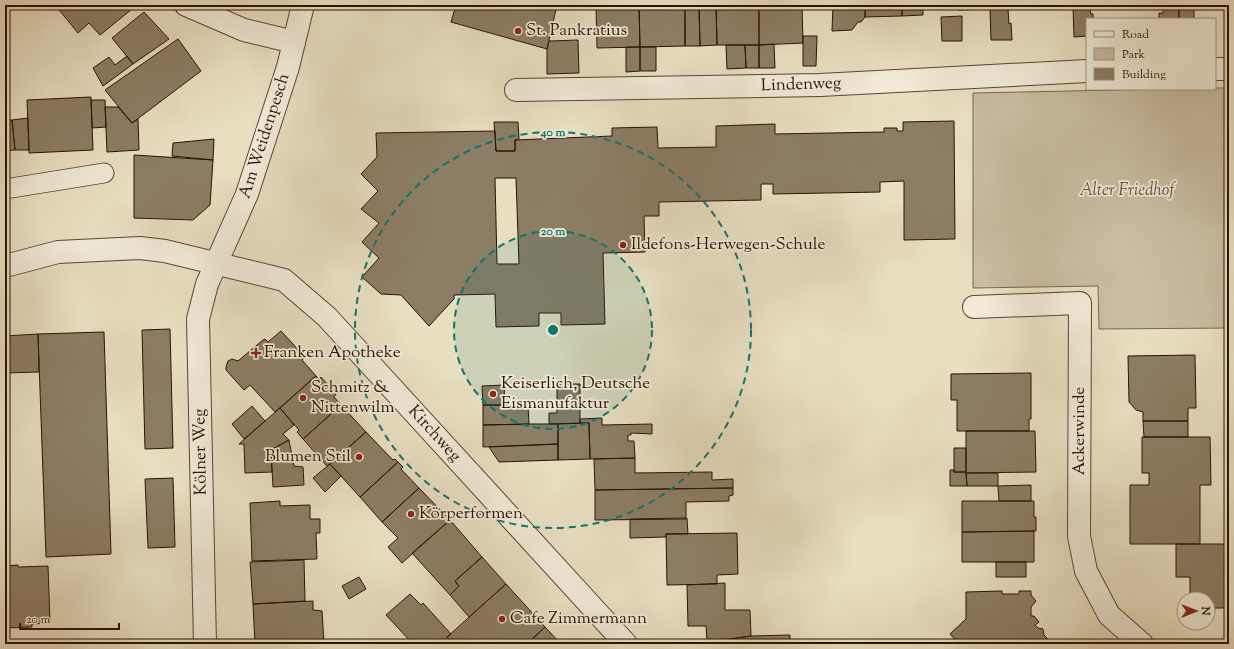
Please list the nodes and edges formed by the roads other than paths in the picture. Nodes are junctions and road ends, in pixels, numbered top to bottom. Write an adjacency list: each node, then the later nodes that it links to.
1 (186, 5): 3 (street)
2 (303, 5): 3 (street, Am Weidenpesch)
3 (294, 42): 10 (street, Am Weidenpesch)
4 (1216, 69): 5 (street)
5 (1229, 69)
6 (1086, 71): 7 (street, Lindenweg)
7 (516, 90)
8 (104, 173): 9 (lane)
9 (5, 190)
10 (216, 263): 11 (street, Kirchweg); 13 (street, Kölner Weg); 14 (street, Kirchweg)
11 (5, 266)
12 (974, 306): 15 (street, Ackerwinde)
13 (205, 644)
14 (626, 644)
15 (1142, 644)

